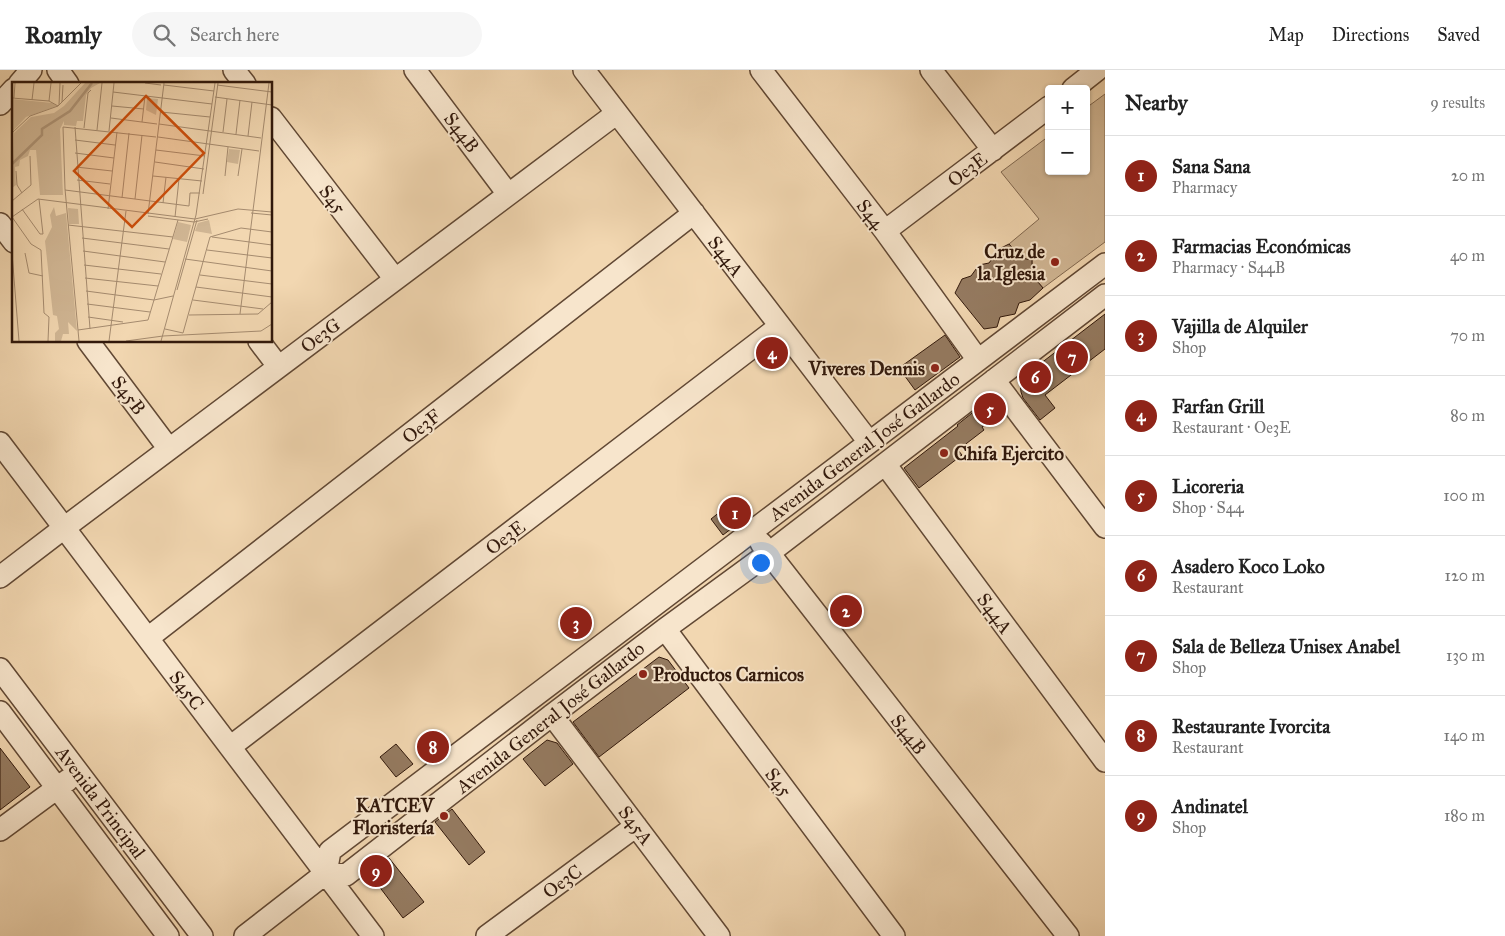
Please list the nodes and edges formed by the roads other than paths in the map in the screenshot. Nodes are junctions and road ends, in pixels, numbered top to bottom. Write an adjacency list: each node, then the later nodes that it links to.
1 (31, 70): 9 (street)
2 (58, 70): 10 (street)
3 (234, 70): 11 (street)
4 (415, 70): 19 (street, S44B)
5 (584, 70): 16 (street, S44A)
6 (761, 70): 22 (street, S44)
7 (931, 70): 18 (street)
8 (1097, 70): 12 (street)
9 (20, 82)
10 (67, 82)
11 (243, 82)
12 (1078, 85)
13 (12, 91): 14 (street)
14 (0, 104)
15 (1045, 110): 18 (street, Oe3E)
16 (617, 113): 19 (street, Oe3G); 20 (street, S44A)
17 (272, 119): 25 (street, S45)
18 (993, 150): 22 (street, Oe3E)
19 (508, 194): 25 (street, Oe3G)
20 (694, 213): 27 (street, S44A); 43 (street, Oe3F)
21 (0, 224): 23 (street)
22 (885, 231): 30 (street, S44)
23 (12, 239)
24 (1105, 264): 30 (street, Avenida General José Gallardo)
25 (395, 279): 31 (street, Oe3G)
26 (1104, 299): 32 (street, Avenida General José Gallardo)
27 (780, 326): 33 (street, S44A); 47 (street, Oe3E)
28 (89, 342): 35 (street, S45B)
29 (261, 342): 31 (street)
30 (978, 360): 33 (street, Avenida General José Gallardo)
31 (278, 366): 35 (street, Oe3G)
32 (994, 380): 36 (street, Avenida General José Gallardo); 37 (street)
33 (869, 442): 39 (street, Avenida General José Gallardo)
34 (0, 443): 38 (street, S45C)
35 (169, 449): 38 (street, Oe3G)
36 (885, 464): 40 (street, Avenida General José Gallardo); 48 (street, S44A)
37 (1105, 527)
38 (64, 528): 41 (street, Oe3G); 43 (street, S45C)
39 (751, 531): 40 (street, S44B); 53 (street, Avenida General José Gallardo)
40 (768, 553): 42 (street, Avenida General José Gallardo); 61 (street, S44B)
41 (0, 577)
42 (665, 629): 46 (street, Avenida General José Gallardo); 60 (street, S45)
43 (148, 638): 47 (street, S45C)
44 (0, 668): 49 (street, Avenida Principal)
45 (0, 712): 50 (street, Avenida Principal)
46 (552, 715): 51 (street, S45A); 53 (street, Avenida General José Gallardo)
47 (230, 747): 53 (street, S45C)
48 (1105, 761)
49 (78, 772): 50 (street); 55 (street, Avenida Principal)
50 (57, 788): 52 (street); 54 (street, Avenida Principal)
51 (636, 826): 58 (street, Oe3C); 59 (street, S45A)
52 (0, 830)
53 (326, 873): 56 (street); 57 (street, S45C)
54 (168, 936)
55 (202, 936)
56 (245, 936)
57 (373, 936)
58 (487, 936)
59 (720, 936)
60 (894, 936)
61 (1068, 936)

